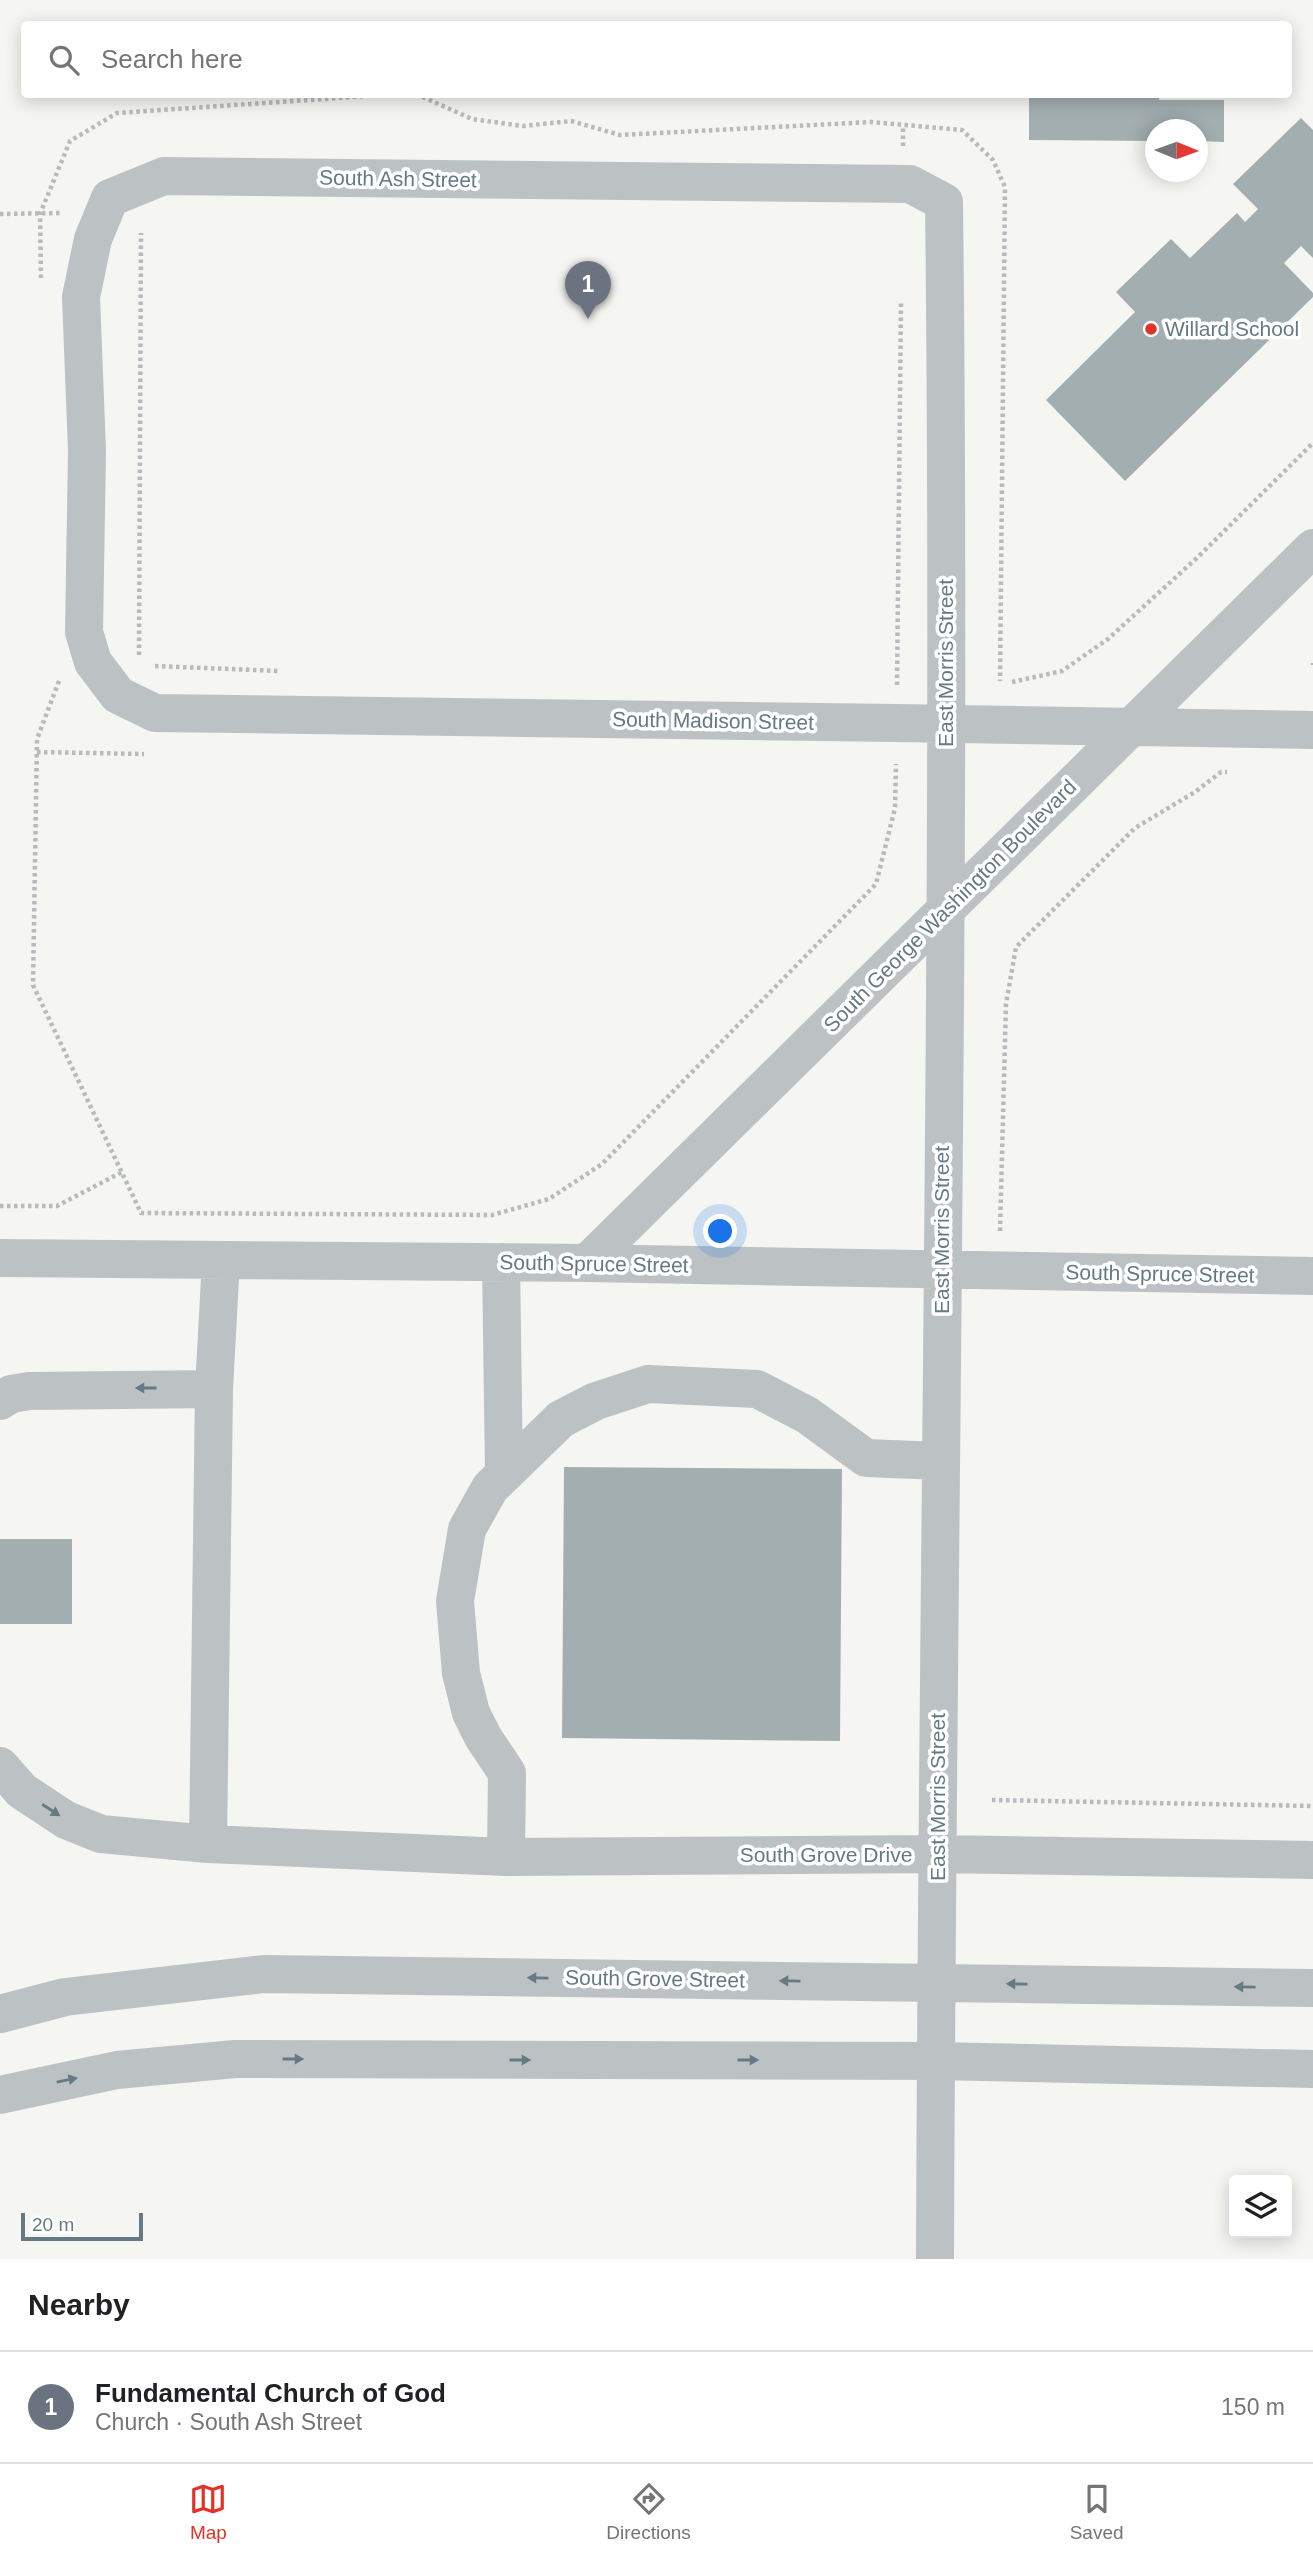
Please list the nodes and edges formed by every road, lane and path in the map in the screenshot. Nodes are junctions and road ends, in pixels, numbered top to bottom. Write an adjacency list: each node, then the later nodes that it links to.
1 (425, 98): 6 (path)
2 (944, 202): 10 (street, South Ash Street); 12 (street, East Morris Street)
3 (60, 213): 4 (path)
4 (0, 214)
5 (141, 223): 10 (path)
6 (1313, 443)
7 (1313, 548): 14 (street, South George Washington Boulevard)
8 (152, 666): 9 (path)
9 (289, 672)
10 (128, 680): 13 (street, South Madison Street)
11 (897, 681): 12 (path)
12 (946, 681): 13 (street, East Morris Street)
13 (946, 724): 14 (street, South Madison Street); 17 (street, East Morris Street)
14 (1132, 727): 15 (street, South Madison Street); 17 (street, South George Washington Boulevard)
15 (1313, 730)
16 (1234, 772): 25 (path)
17 (944, 912): 23 (street, South George Washington Boulevard); 24 (street, East Morris Street)
18 (122, 1172): 19 (path)
19 (0, 1206)
20 (0, 1258): 21 (street, South Spruce Street)
21 (221, 1260): 22 (street, South Spruce Street); 27 (street)
22 (501, 1262): 23 (street, South Spruce Street); 30 (street)
23 (587, 1263): 24 (street, South Spruce Street)
24 (941, 1270): 25 (street, South Spruce Street); 29 (street, East Morris Street)
25 (999, 1271): 26 (street, South Spruce Street)
26 (1313, 1276)
27 (215, 1389): 28 (street, one-way to 28); 34 (street)
28 (0, 1401)
29 (940, 1461): 30 (street); 35 (street, East Morris Street)
30 (504, 1474): 36 (street)
31 (0, 1766): 34 (street, South Grove Drive, one-way to 34)
32 (992, 1800): 33 (path)
33 (1313, 1805)
34 (208, 1844): 36 (street, South Grove Drive)
35 (938, 1854): 36 (street, South Grove Drive); 37 (street, South Grove Drive); 38 (street, East Morris Street)
36 (506, 1857)
37 (1313, 1860)
38 (936, 1983): 40 (street, South Grove Street, one-way to 38); 41 (street, South Grove Street, one-way to 41); 43 (street, East Morris Street)
39 (0, 1984): 41 (street)
40 (1313, 1988)
41 (65, 1997): 42 (street, South Grove Street)
42 (0, 2014)
43 (936, 2061): 44 (street); 45 (street, one-way to 43); 46 (street, East Morris Street)
44 (1313, 2069)
45 (0, 2095)
46 (935, 2259)

